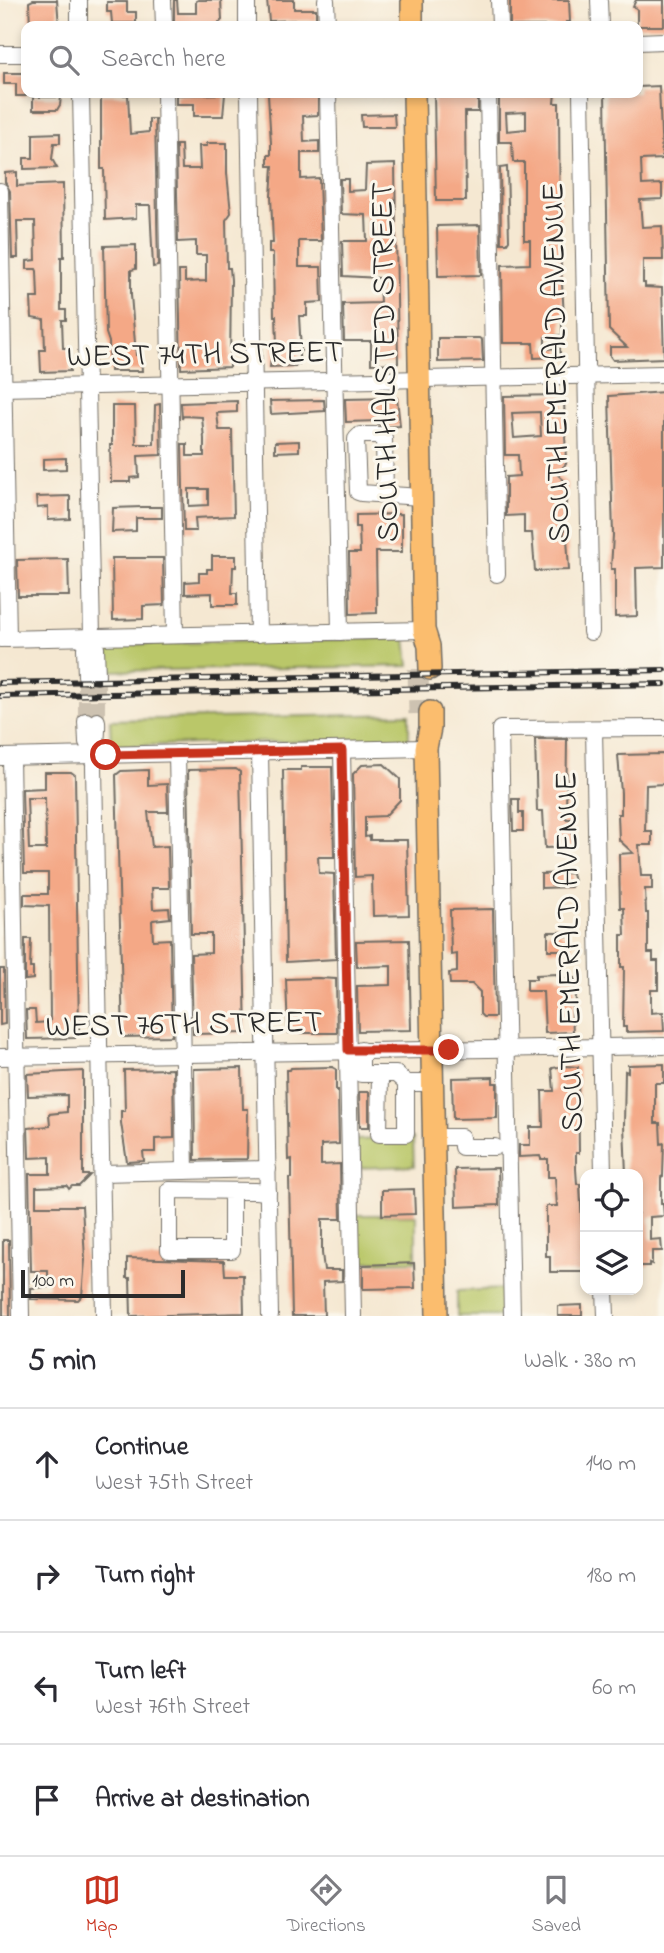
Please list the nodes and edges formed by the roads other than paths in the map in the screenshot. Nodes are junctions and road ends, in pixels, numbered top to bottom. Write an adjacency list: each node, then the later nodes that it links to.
1 (79, 0): 8 (street)
2 (163, 0): 9 (street)
3 (247, 0): 10 (street)
4 (326, 0): 11 (street)
5 (412, 0): 12 (main road)
6 (499, 0): 13 (street)
7 (599, 0): 14 (street)
8 (79, 21)
9 (163, 21)
10 (247, 21)
11 (327, 21)
12 (412, 21)
13 (500, 21)
14 (600, 21)
15 (664, 41): 16 (street)
16 (643, 42)
17 (0, 54): 18 (street)
18 (21, 54)
19 (81, 98): 34 (street)
20 (165, 98): 33 (street)
21 (248, 98): 32 (street)
22 (328, 98): 31 (street)
23 (414, 98): 30 (main road, SOUTH HALSTED STREET)
24 (488, 98): 29 (street)
25 (582, 98): 28 (street, SOUTH EMERALD AVENUE)
26 (0, 191): 35 (street)
27 (664, 374): 28 (street, WEST 74TH STREET)
28 (587, 376): 29 (street, WEST 74TH STREET); 41 (street, SOUTH EMERALD AVENUE)
29 (493, 378): 30 (street, WEST 74TH STREET); 38 (street)
30 (419, 380): 31 (street, WEST 74TH STREET); 37 (main road, SOUTH HALSTED STREET)
31 (333, 382): 32 (street, WEST 74TH STREET); 40 (street)
32 (254, 383): 33 (street, WEST 74TH STREET); 42 (street)
33 (170, 385): 34 (street, WEST 74TH STREET); 43 (street)
34 (87, 386): 35 (street, WEST 74TH STREET); 44 (street)
35 (2, 388): 45 (street)
36 (386, 495): 37 (street)
37 (421, 496): 39 (main road, SOUTH HALSTED STREET)
38 (497, 574)
39 (424, 630): 40 (street); 46 (main road, SOUTH HALSTED STREET)
40 (340, 632): 42 (street)
41 (591, 632)
42 (258, 634): 43 (street)
43 (175, 635): 44 (street)
44 (92, 637): 45 (street); 47 (street)
45 (4, 639)
46 (424, 669)
47 (91, 676)
48 (424, 713): 52 (main road)
49 (92, 721): 56 (street)
50 (664, 728): 51 (street)
51 (594, 729): 59 (street, SOUTH EMERALD AVENUE); 61 (street)
52 (426, 748): 53 (street); 63 (main road)
53 (342, 750): 54 (street); 62 (street)
54 (260, 752): 55 (street); 64 (street)
55 (177, 753): 56 (street); 65 (street)
56 (94, 755): 57 (street); 66 (street)
57 (6, 757): 67 (street)
58 (664, 1046): 59 (street, WEST 76TH STREET)
59 (601, 1047): 61 (street, WEST 76TH STREET); 75 (street, SOUTH EMERALD AVENUE)
60 (391, 1049): 62 (street, WEST 76TH STREET); 63 (street, WEST 76TH STREET); 68 (street)
61 (506, 1049): 63 (street, WEST 76TH STREET); 86 (street)
62 (354, 1050): 64 (street, WEST 76TH STREET); 68 (street); 84 (street)
63 (432, 1051): 70 (main road)
64 (265, 1052): 65 (street, WEST 76TH STREET); 74 (street)
65 (183, 1054): 66 (street, WEST 76TH STREET); 76 (street)
66 (100, 1055): 67 (street, WEST 76TH STREET); 77 (street)
67 (8, 1057): 81 (street)
68 (386, 1074): 69 (street); 71 (street)
69 (406, 1083): 70 (street); 71 (street)
70 (433, 1083): 72 (main road)
71 (406, 1119): 72 (street)
72 (433, 1128): 73 (street); 85 (main road)
73 (495, 1147)
74 (268, 1168): 76 (street); 79 (street)
75 (603, 1169)
76 (185, 1171): 77 (street)
77 (102, 1172): 82 (street)
78 (232, 1191): 78 (street); 79 (street)
79 (268, 1192): 83 (street)
80 (605, 1295): 87 (street)
81 (21, 1316)
82 (104, 1316)
83 (271, 1316)
84 (353, 1316)
85 (437, 1316)
86 (512, 1316)
87 (606, 1316)

